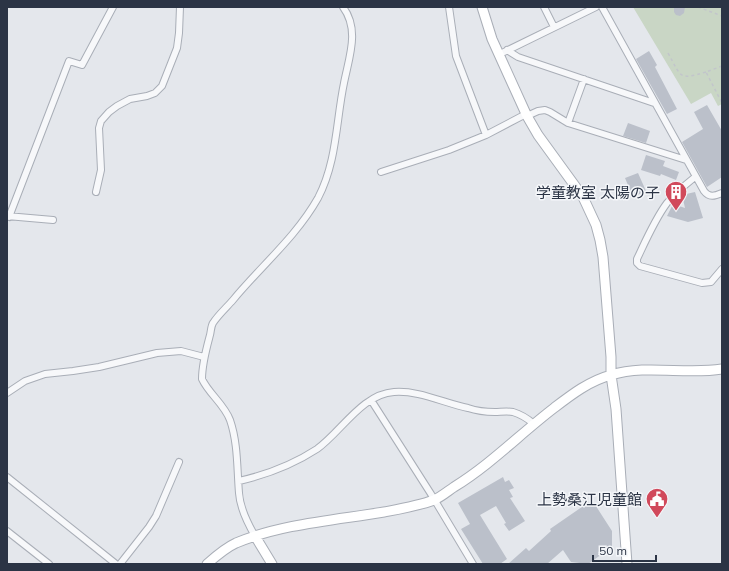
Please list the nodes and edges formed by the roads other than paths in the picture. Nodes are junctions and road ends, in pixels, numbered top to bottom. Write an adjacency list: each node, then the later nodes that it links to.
1 (113, 7): 21 (street)
2 (180, 7): 19 (street)
3 (343, 7): 24 (street)
4 (449, 7): 15 (street)
5 (482, 7): 10 (street)
6 (544, 7): 9 (street)
7 (596, 7): 9 (street)
8 (602, 7): 12 (street)
9 (554, 27): 10 (street)
10 (503, 52): 11 (street); 13 (street)
11 (584, 79): 12 (street); 14 (street)
12 (654, 103): 16 (street)
13 (527, 115): 14 (street); 15 (street); 26 (street)
14 (568, 123): 16 (street)
15 (486, 135): 17 (street)
16 (686, 160): 18 (street)
17 (381, 172)
18 (696, 177): 20 (street); 23 (street)
19 (96, 192)
20 (722, 192)
21 (8, 216): 22 (street)
22 (53, 220)
23 (722, 269)
24 (204, 357): 27 (street); 32 (street)
25 (722, 369): 26 (street)
26 (611, 375): 29 (street); 42 (street)
27 (7, 393)
28 (371, 400): 29 (street); 32 (street); 33 (street)
29 (534, 424): 33 (street)
30 (179, 462): 38 (street)
31 (7, 477): 37 (street)
32 (239, 481): 35 (street)
33 (434, 500): 35 (street); 41 (street)
34 (7, 531): 36 (street)
35 (255, 536): 39 (street); 40 (street)
36 (49, 564)
37 (116, 564)
38 (120, 564)
39 (207, 564)
40 (272, 564)
41 (473, 564)
42 (627, 564)

